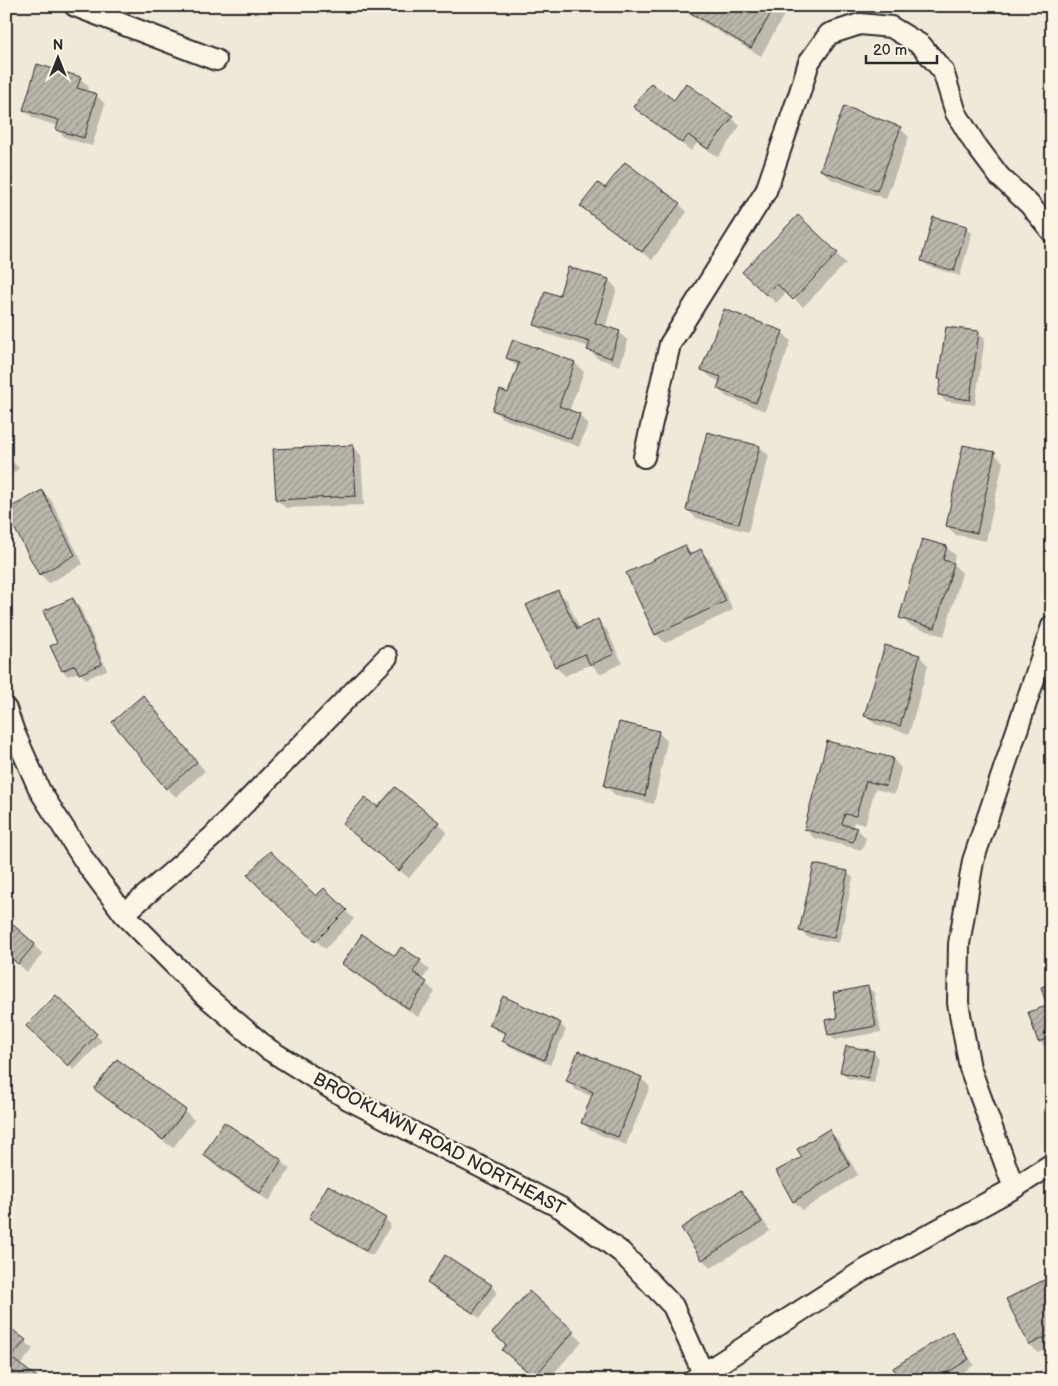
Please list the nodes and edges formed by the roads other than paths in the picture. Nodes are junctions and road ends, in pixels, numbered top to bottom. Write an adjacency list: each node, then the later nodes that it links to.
1 (75, 6): 2 (street)
2 (216, 60)
3 (1052, 232): 4 (street)
4 (644, 457)
5 (1052, 626): 10 (street)
6 (387, 657): 8 (street)
7 (6, 709): 8 (street, BROOKLAWN ROAD NORTHEAST)
8 (124, 914): 11 (street, BROOKLAWN ROAD NORTHEAST)
9 (1052, 1164): 10 (street)
10 (1014, 1188): 11 (street)
11 (698, 1376)

